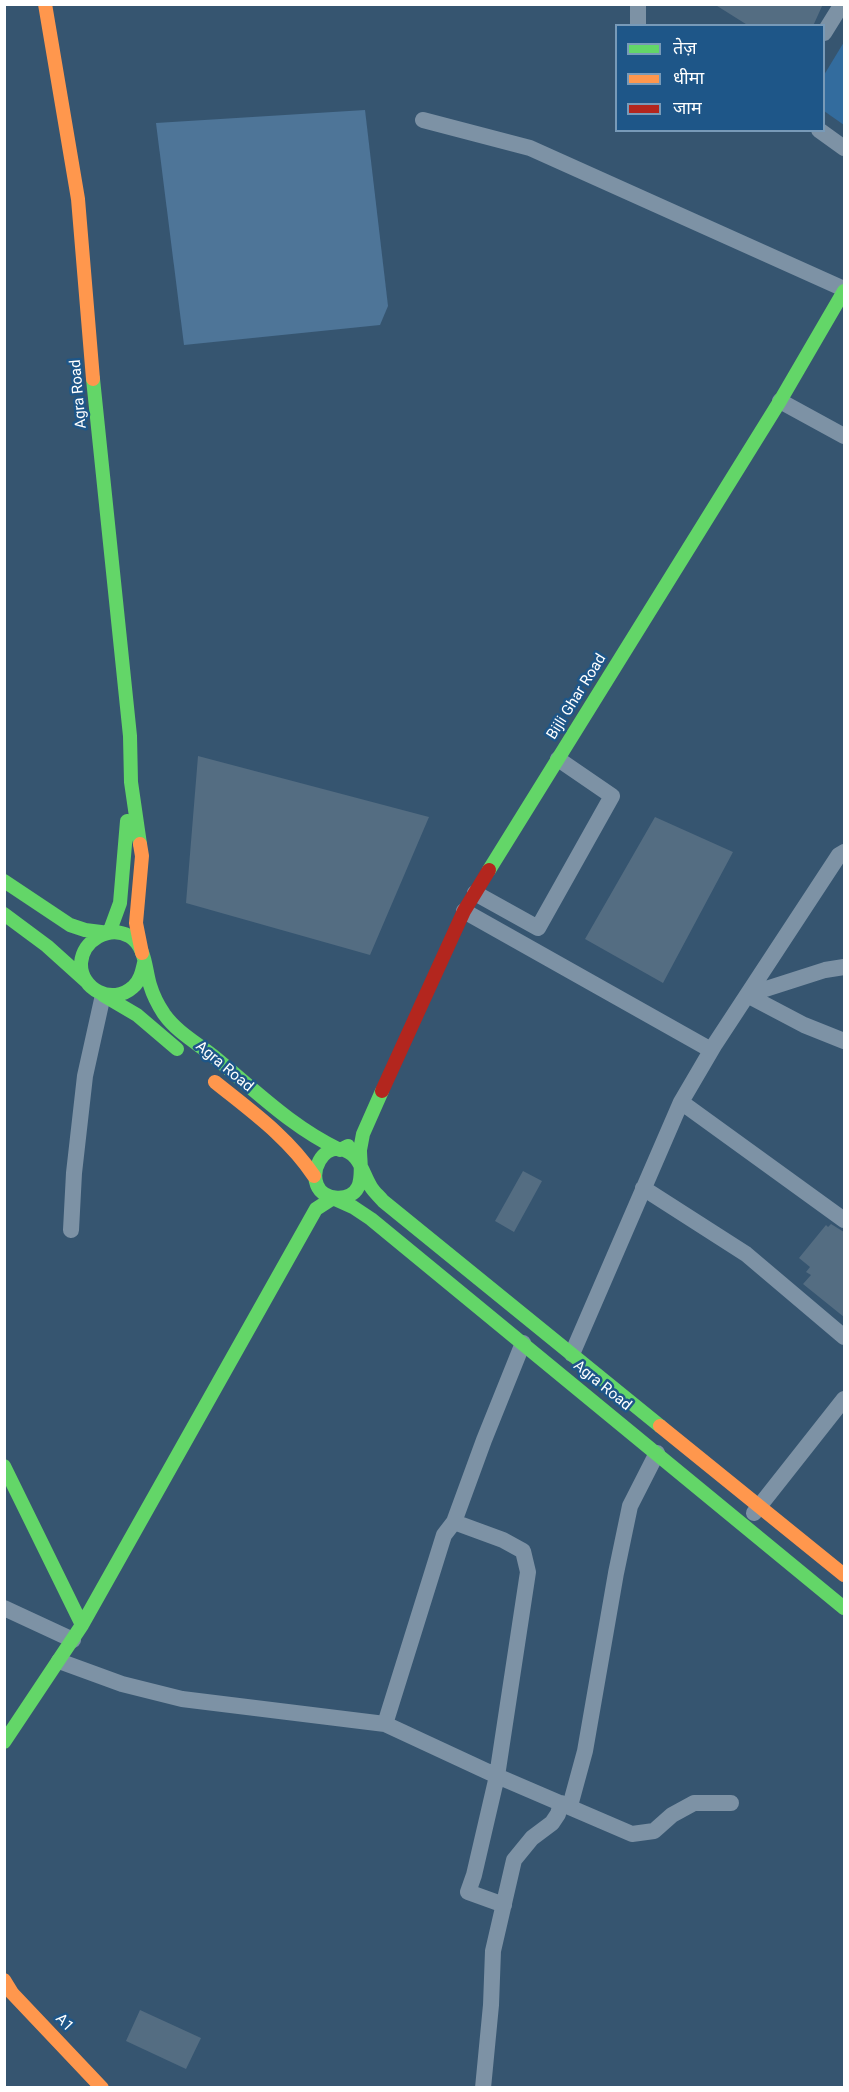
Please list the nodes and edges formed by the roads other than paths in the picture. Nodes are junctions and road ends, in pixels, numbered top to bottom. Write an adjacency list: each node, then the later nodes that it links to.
1 (45, 4): 13 (main road, Agra Road)
2 (638, 4): 4 (street)
3 (842, 4): 5 (street)
4 (638, 24)
5 (825, 31)
6 (423, 120): 9 (street)
7 (822, 132): 8 (street)
8 (844, 148)
9 (844, 290): 10 (main road, Bijli Ghar Road)
10 (780, 401): 11 (street); 12 (main road, Bijli Ghar Road)
11 (844, 436)
12 (558, 759): 16 (main road, Bijli Ghar Road); 16 (street)
13 (131, 782): 19 (main road, Agra Road); 20 (main road, Agra Road)
14 (844, 852): 24 (street)
15 (4, 881): 19 (main road)
16 (475, 893): 17 (main road, Bijli Ghar Road)
17 (464, 911): 26 (street); 28 (main road, Bijli Ghar Road)
18 (4, 914): 22 (main road)
19 (109, 933): 20 (main road); 22 (main road)
20 (143, 958): 23 (main road); 29 (main road, Agra Road)
21 (844, 967): 24 (street)
22 (87, 982): 23 (main road)
23 (103, 995): 31 (main road, Agra Road); 36 (street)
24 (747, 995): 25 (street); 26 (street)
25 (844, 1041)
26 (711, 1050): 27 (street)
27 (681, 1102): 32 (street); 35 (street)
28 (363, 1134): 29 (main road); 30 (main road)
29 (340, 1150): 30 (main road); 31 (main road)
30 (361, 1167): 33 (main road); 39 (main road, Agra Road)
31 (314, 1180): 33 (main road); 34 (main road)
32 (643, 1188): 37 (street); 39 (street)
33 (333, 1198): 34 (main road); 38 (main road, Agra Road)
34 (316, 1209): 49 (main road)
35 (844, 1220)
36 (71, 1230)
37 (844, 1337)
38 (523, 1343): 41 (main road, Agra Road); 44 (street)
39 (572, 1354): 43 (main road, Agra Road)
40 (844, 1399): 43 (street)
41 (657, 1453): 45 (main road, Agra Road); 56 (street)
42 (4, 1466): 49 (main road)
43 (760, 1504): 45 (street); 46 (main road, Agra Road)
44 (454, 1522): 52 (street); 54 (street)
45 (745, 1525): 48 (main road, Agra Road)
46 (844, 1575)
47 (4, 1608): 50 (street)
48 (844, 1608)
49 (82, 1625): 50 (main road)
50 (73, 1640): 51 (main road)
51 (59, 1661): 52 (street); 53 (main road)
52 (385, 1724): 54 (street)
53 (4, 1742)
54 (496, 1776): 56 (street); 57 (street)
55 (731, 1803): 56 (street)
56 (566, 1804): 57 (street)
57 (504, 1905): 60 (street)
58 (4, 1980): 59 (main road, A1)
59 (102, 2088)
60 (483, 2088)

